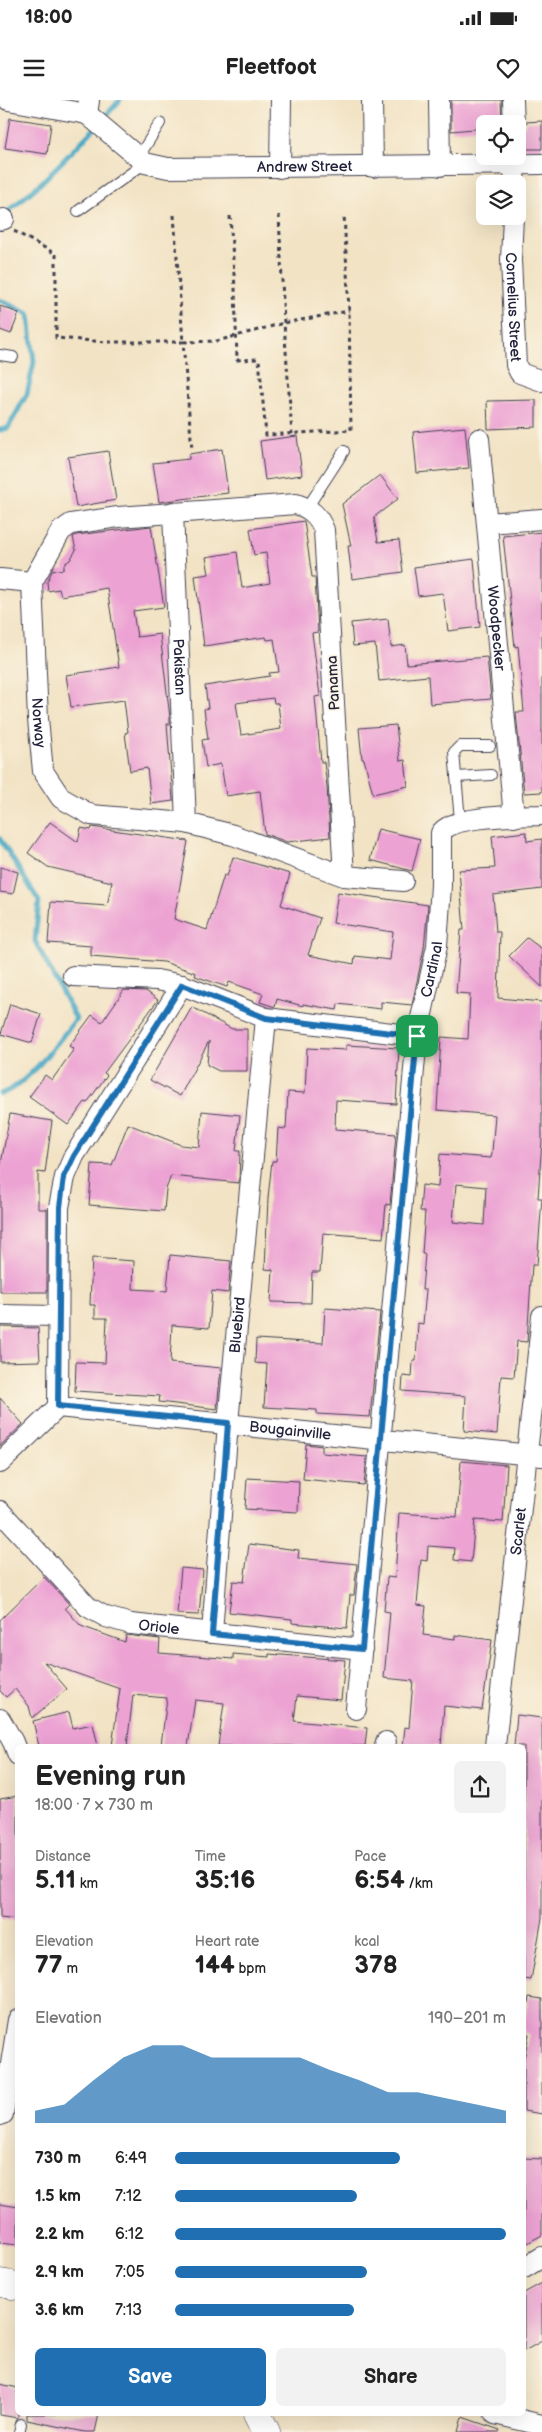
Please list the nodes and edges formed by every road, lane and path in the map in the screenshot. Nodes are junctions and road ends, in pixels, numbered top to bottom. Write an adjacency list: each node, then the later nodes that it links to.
1 (8, 100): 6 (street)
2 (281, 100): 13 (street)
3 (372, 100): 12 (street)
4 (439, 100): 11 (street)
5 (513, 100): 7 (street)
6 (92, 114): 9 (street, Andrew Street)
7 (514, 115)
8 (160, 123): 9 (lane)
9 (142, 161): 13 (street, Andrew Street); 15 (lane)
10 (542, 164): 14 (street, Andrew Street)
11 (440, 166): 12 (street, Andrew Street); 14 (street, Andrew Street)
12 (373, 167): 13 (street, Andrew Street)
13 (280, 168)
14 (515, 168)
15 (78, 210)
16 (344, 214): 22 (path)
17 (174, 215): 25 (path)
18 (279, 215): 23 (path)
19 (230, 216): 24 (path)
20 (2, 220): 25 (path)
21 (513, 225): 28 (street, Cornelius Street)
22 (350, 311): 23 (path); 29 (path)
23 (284, 323): 24 (path); 29 (path)
24 (235, 336): 25 (path); 29 (path)
25 (183, 342): 31 (path)
26 (0, 355): 27 (lane)
27 (13, 357)
28 (542, 382)
29 (292, 434)
30 (479, 439): 36 (street, Woodpecker)
31 (192, 450)
32 (344, 451): 33 (lane)
33 (301, 506): 34 (street); 46 (street, Panama)
34 (173, 512): 38 (street); 44 (street, Pakistan)
35 (542, 519): 36 (street)
36 (487, 524): 43 (street, Woodpecker)
37 (0, 579): 38 (street)
38 (32, 582): 44 (street, Norway)
39 (490, 746): 41 (lane)
40 (491, 775): 41 (lane)
41 (456, 777): 45 (lane)
42 (542, 815): 43 (street)
43 (514, 817): 45 (street)
44 (186, 823): 46 (street, Norway)
45 (452, 824): 51 (street, Cardinal)
46 (344, 876): 47 (street, Norway)
47 (403, 881)
48 (73, 976): 49 (street)
49 (182, 985): 50 (street); 53 (street)
50 (266, 1018): 51 (street); 56 (street, Bluebird)
51 (417, 1036): 57 (street, Cardinal)
52 (0, 1315): 53 (street)
53 (58, 1316): 55 (street)
54 (542, 1316): 58 (street, Scarlet)
55 (58, 1406): 56 (street, Bougainville); 59 (street)
56 (228, 1423): 57 (street, Bougainville); 61 (street, Bluebird)
57 (380, 1439): 58 (street, Bougainville); 62 (street, Cardinal)
58 (534, 1455): 65 (street, Scarlet)
59 (0, 1463)
60 (0, 1511): 61 (street, Oriole)
61 (212, 1634): 62 (street, Oriole)
62 (362, 1649): 63 (street, Cardinal)
63 (356, 1709)
64 (0, 1720): 66 (street)
65 (494, 1744)
66 (15, 1747)
67 (15, 2039): 68 (street)
68 (0, 2115)
69 (542, 2257): 70 (street)
70 (526, 2267)
71 (0, 2283): 72 (main road)
72 (15, 2286)
73 (504, 2416): 74 (street)
74 (542, 2425)

